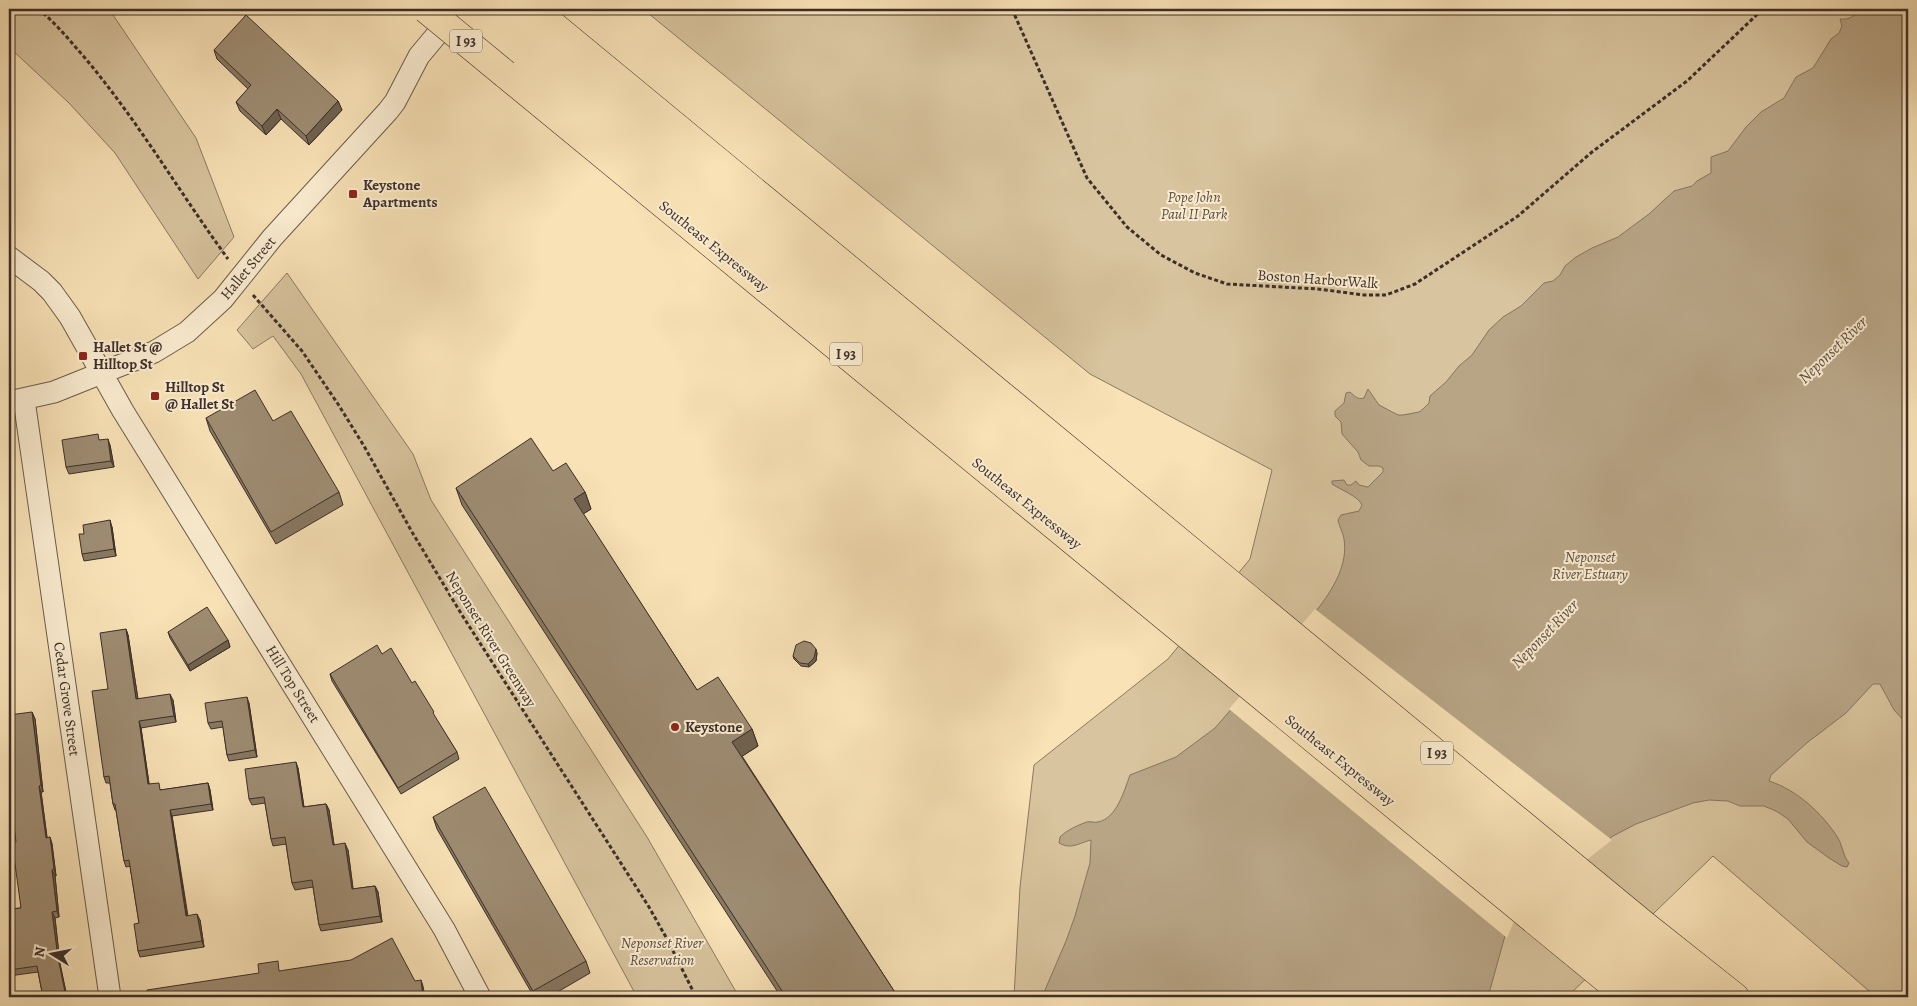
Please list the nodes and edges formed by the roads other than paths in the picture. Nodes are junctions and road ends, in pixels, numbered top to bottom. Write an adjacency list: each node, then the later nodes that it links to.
1 (426, 9): 4 (highway, Southeast Expressway / I 93, bridge)
2 (459, 9): 4 (highway, I 93); 6 (street, Hallet Street)
3 (499, 9): 4 (highway, I 93)
4 (528, 40): 8 (highway, Southeast Expressway / I 93); 8 (highway, Southeast Expressway / I 93)
5 (9, 257): 6 (street)
6 (102, 373): 7 (street, Hallet Street); 12 (street, Hill Top Street)
7 (17, 401): 11 (street, Cedar Grove Street)
8 (1209, 609): 9 (highway, Southeast Expressway / I 93); 9 (highway, Southeast Expressway / I 93)
9 (1619, 947): 10 (highway, Southeast Expressway / I 93); 13 (highway, Southeast Expressway / I 93); 14 (highway, I 93)
10 (1718, 993): 15 (highway, Southeast Expressway)
11 (110, 997)
12 (480, 997)
13 (1628, 997)
14 (1662, 997)
15 (1750, 997)

